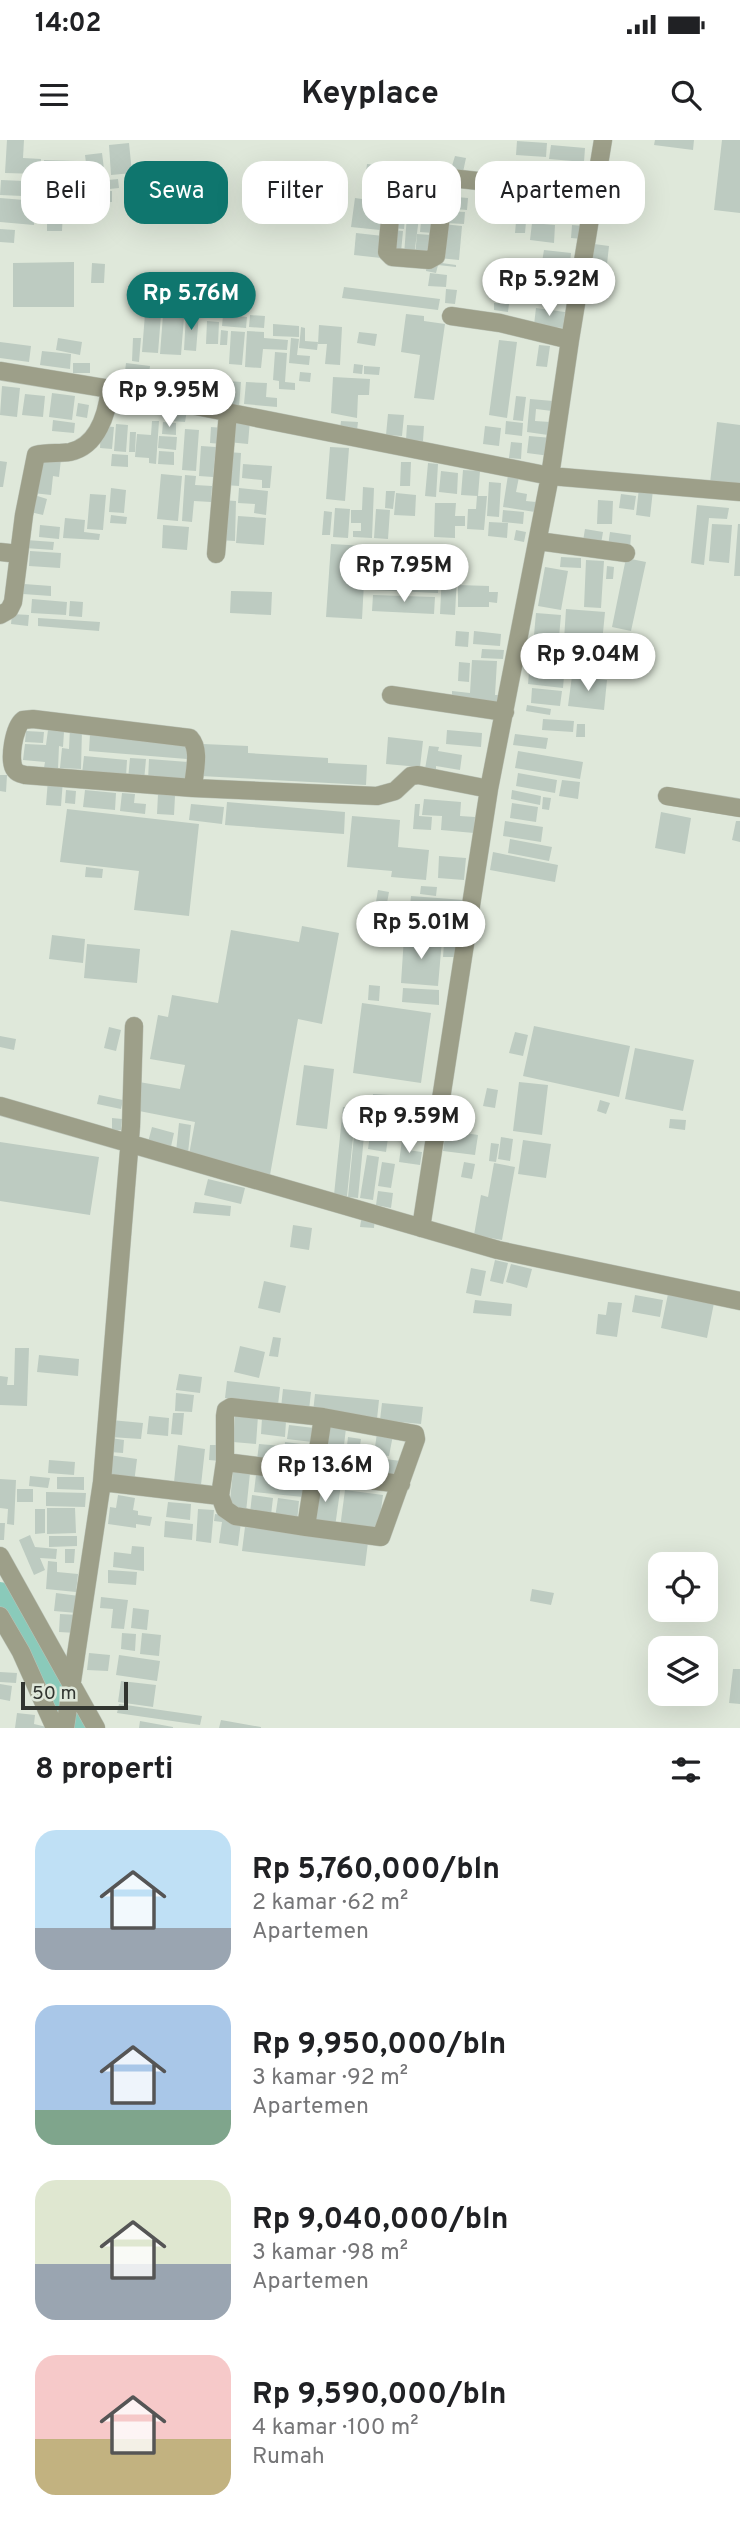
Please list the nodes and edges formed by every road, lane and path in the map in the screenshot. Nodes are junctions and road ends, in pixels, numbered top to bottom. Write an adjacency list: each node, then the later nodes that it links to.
1 (603, 140): 2 (street)
2 (600, 161)
3 (389, 224): 4 (street)
4 (440, 224)
5 (590, 224): 7 (street)
6 (451, 317): 7 (street)
7 (570, 340): 11 (street)
8 (0, 371): 9 (street)
9 (110, 389): 10 (street); 17 (street)
10 (228, 412): 11 (street); 16 (street)
11 (550, 476): 12 (street); 13 (street)
12 (740, 492)
13 (538, 541): 15 (street); 20 (street)
14 (0, 552): 17 (street)
15 (626, 553)
16 (216, 554)
17 (19, 555): 18 (street)
18 (0, 614)
19 (391, 695): 20 (street)
20 (505, 712): 23 (street)
21 (7, 735): 22 (street); 22 (street)
22 (193, 788): 23 (street)
23 (489, 789): 29 (street)
24 (667, 796): 25 (street)
25 (740, 808)
26 (134, 1026): 28 (street)
27 (0, 1106): 28 (street)
28 (129, 1144): 29 (street); 34 (street)
29 (421, 1228): 30 (street)
30 (740, 1301)
31 (323, 1417): 32 (street); 33 (street); 35 (street)
32 (225, 1462): 33 (street); 36 (street)
33 (314, 1472): 35 (street); 37 (street)
34 (102, 1482): 36 (street); 40 (street)
35 (401, 1483): 37 (street)
36 (220, 1496): 37 (street)
37 (306, 1527)
38 (0, 1556): 40 (street)
39 (0, 1616): 41 (street)
40 (72, 1691): 42 (street); 43 (street)
41 (55, 1728)
42 (65, 1728)
43 (96, 1728)

